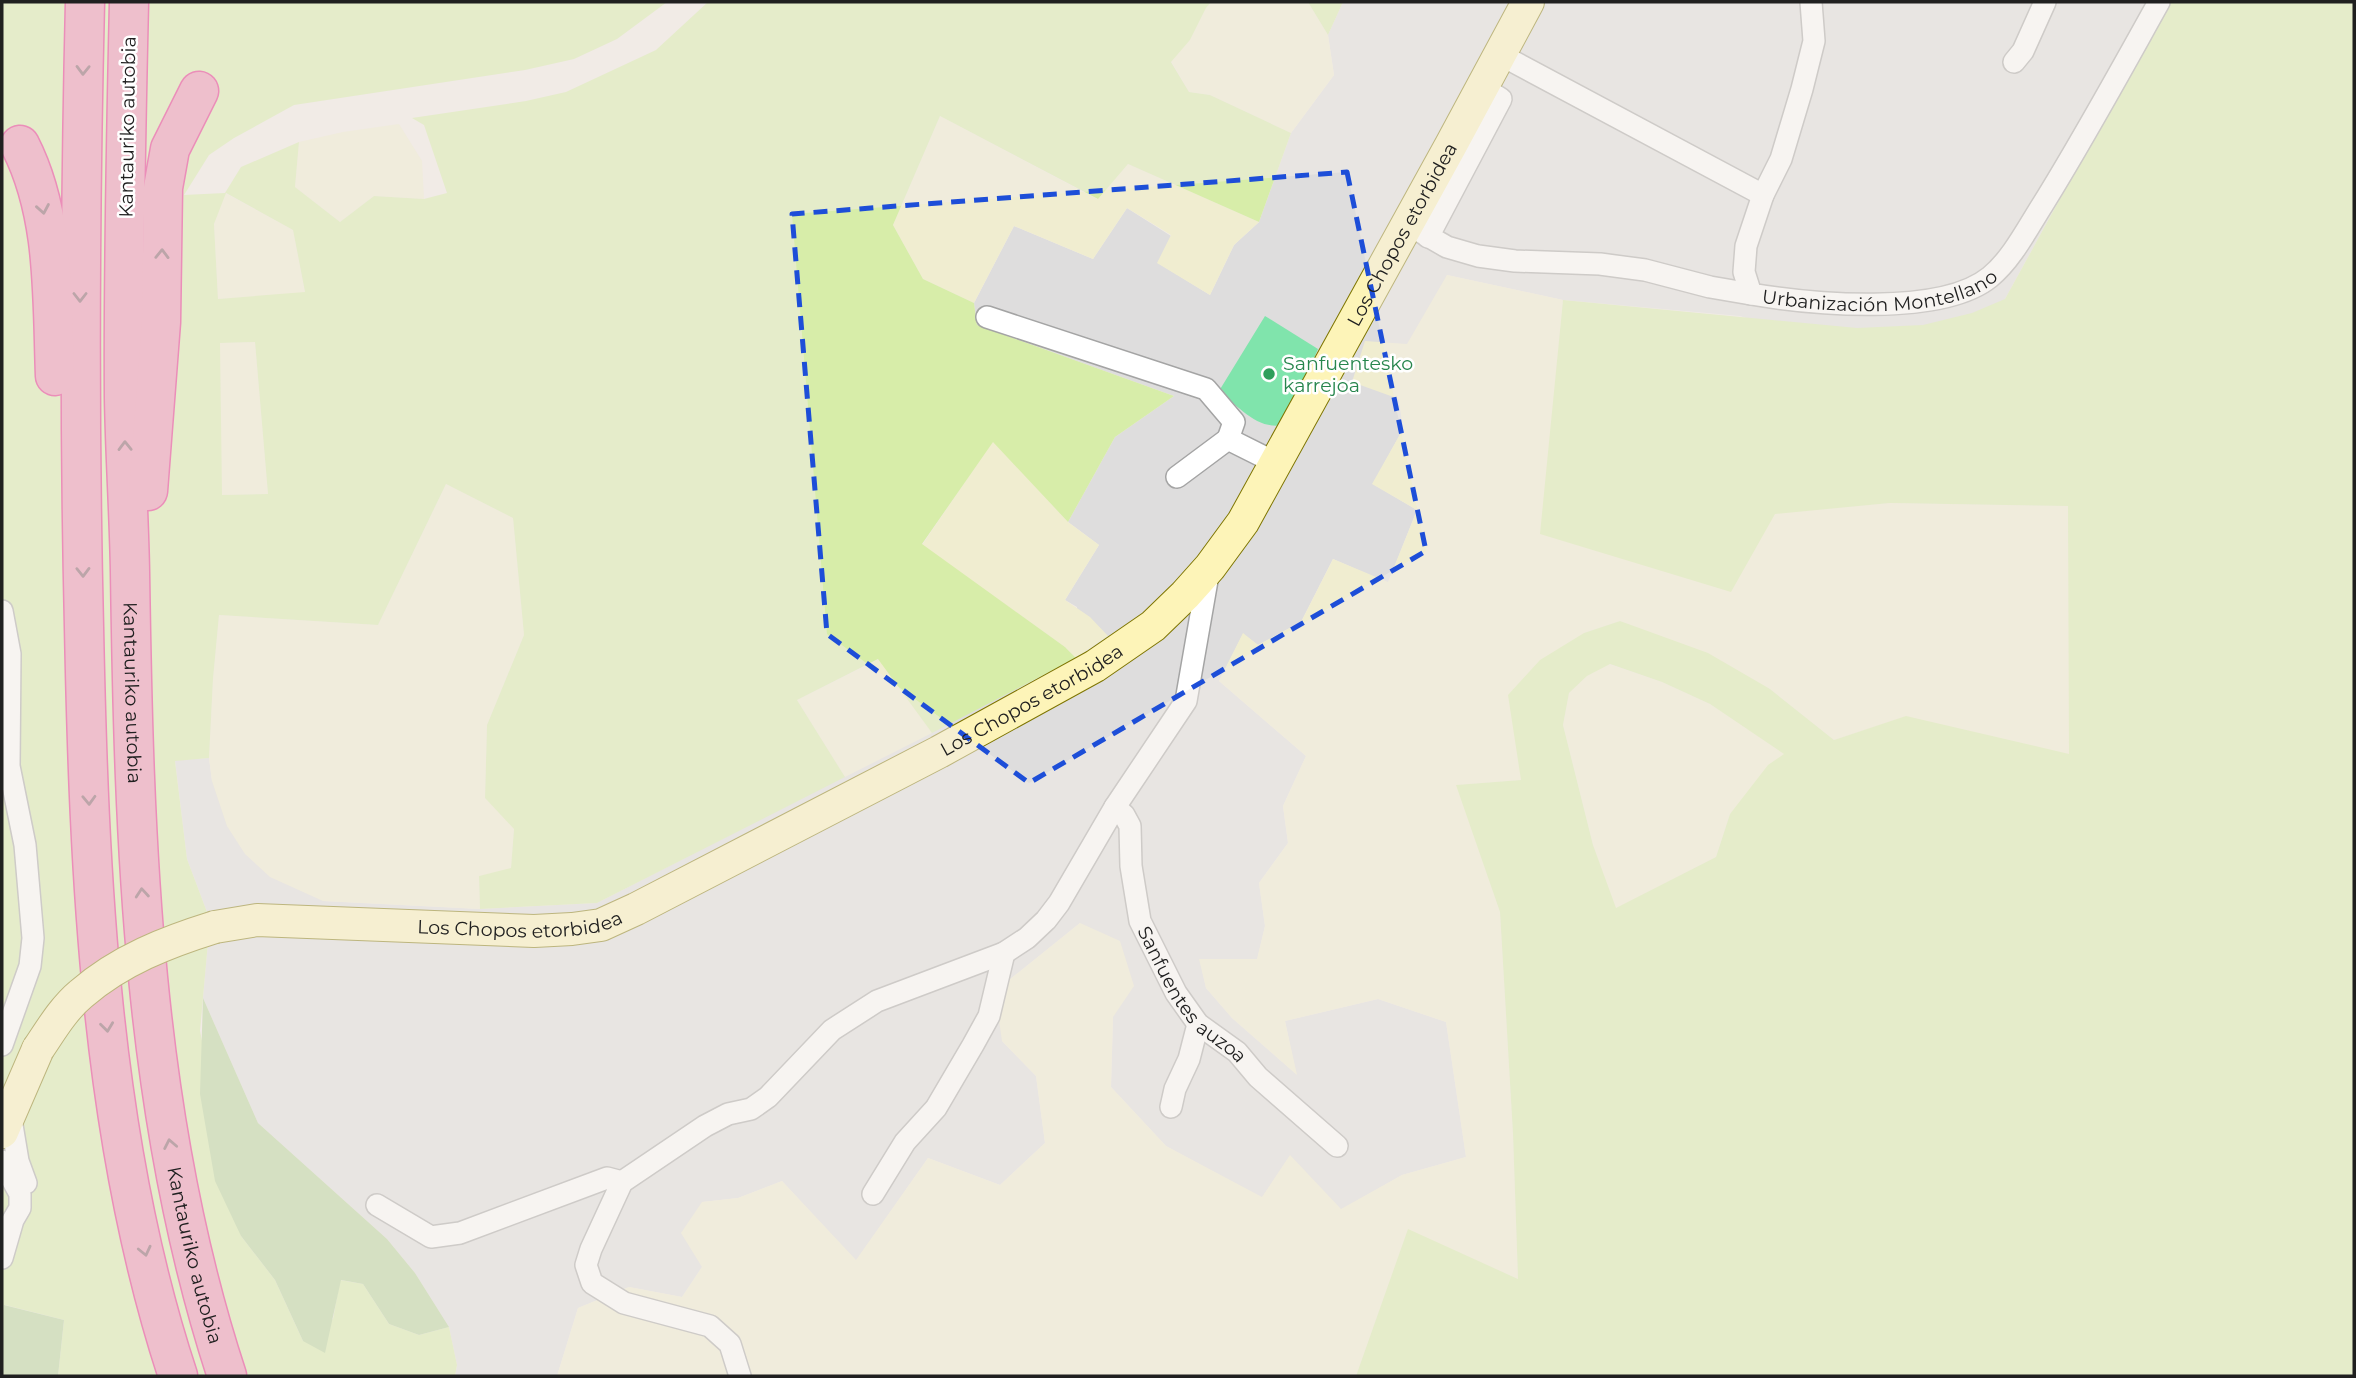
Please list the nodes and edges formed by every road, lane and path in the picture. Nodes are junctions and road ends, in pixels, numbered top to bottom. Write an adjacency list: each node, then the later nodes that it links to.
1 (85, 2): 18 (highway, one-way to 18)
2 (129, 2): 19 (highway, Kantauriko autobia, one-way to 2)
3 (1528, 2): 7 (street, Los Chopos etorbidea)
4 (1811, 2): 11 (street, Urbanización Montellano)
5 (2045, 2): 8 (street)
6 (2159, 2): 13 (street, Urbanización Montellano)
7 (1500, 54): 11 (street); 12 (street, Los Chopos etorbidea)
8 (2014, 62)
9 (199, 91): 19 (highway, one-way to 9)
10 (20, 145): 18 (highway, one-way to 18)
11 (1763, 195): 13 (street, Urbanización Montellano)
12 (1417, 231): 13 (street); 16 (street, Los Chopos etorbidea)
13 (1751, 294)
14 (987, 317): 15 (street)
15 (1228, 439): 16 (street); 17 (street)
16 (1276, 463): 20 (street, Los Chopos etorbidea)
17 (1177, 477)
18 (81, 504): 36 (highway, one-way to 36)
19 (130, 564): 37 (highway, Kantauriko autobia, one-way to 19)
20 (1210, 567): 22 (street); 27 (street, Los Chopos etorbidea, bridge)
21 (2, 611): 25 (street)
22 (1115, 807): 23 (street); 24 (street, Sanfuentes auzoa)
23 (1004, 953): 30 (street); 32 (street)
24 (1198, 1024): 26 (street); 28 (street, Sanfuentes auzoa)
25 (2, 1045)
26 (1171, 1107)
27 (4, 1120): 31 (street)
28 (1337, 1146)
29 (2, 1161): 31 (street)
30 (622, 1182): 33 (street); 38 (street)
31 (20, 1194): 34 (street)
32 (873, 1194)
33 (377, 1205)
34 (7, 1224): 35 (street)
35 (2, 1258)
36 (178, 1376)
37 (227, 1376)
38 (740, 1376)

